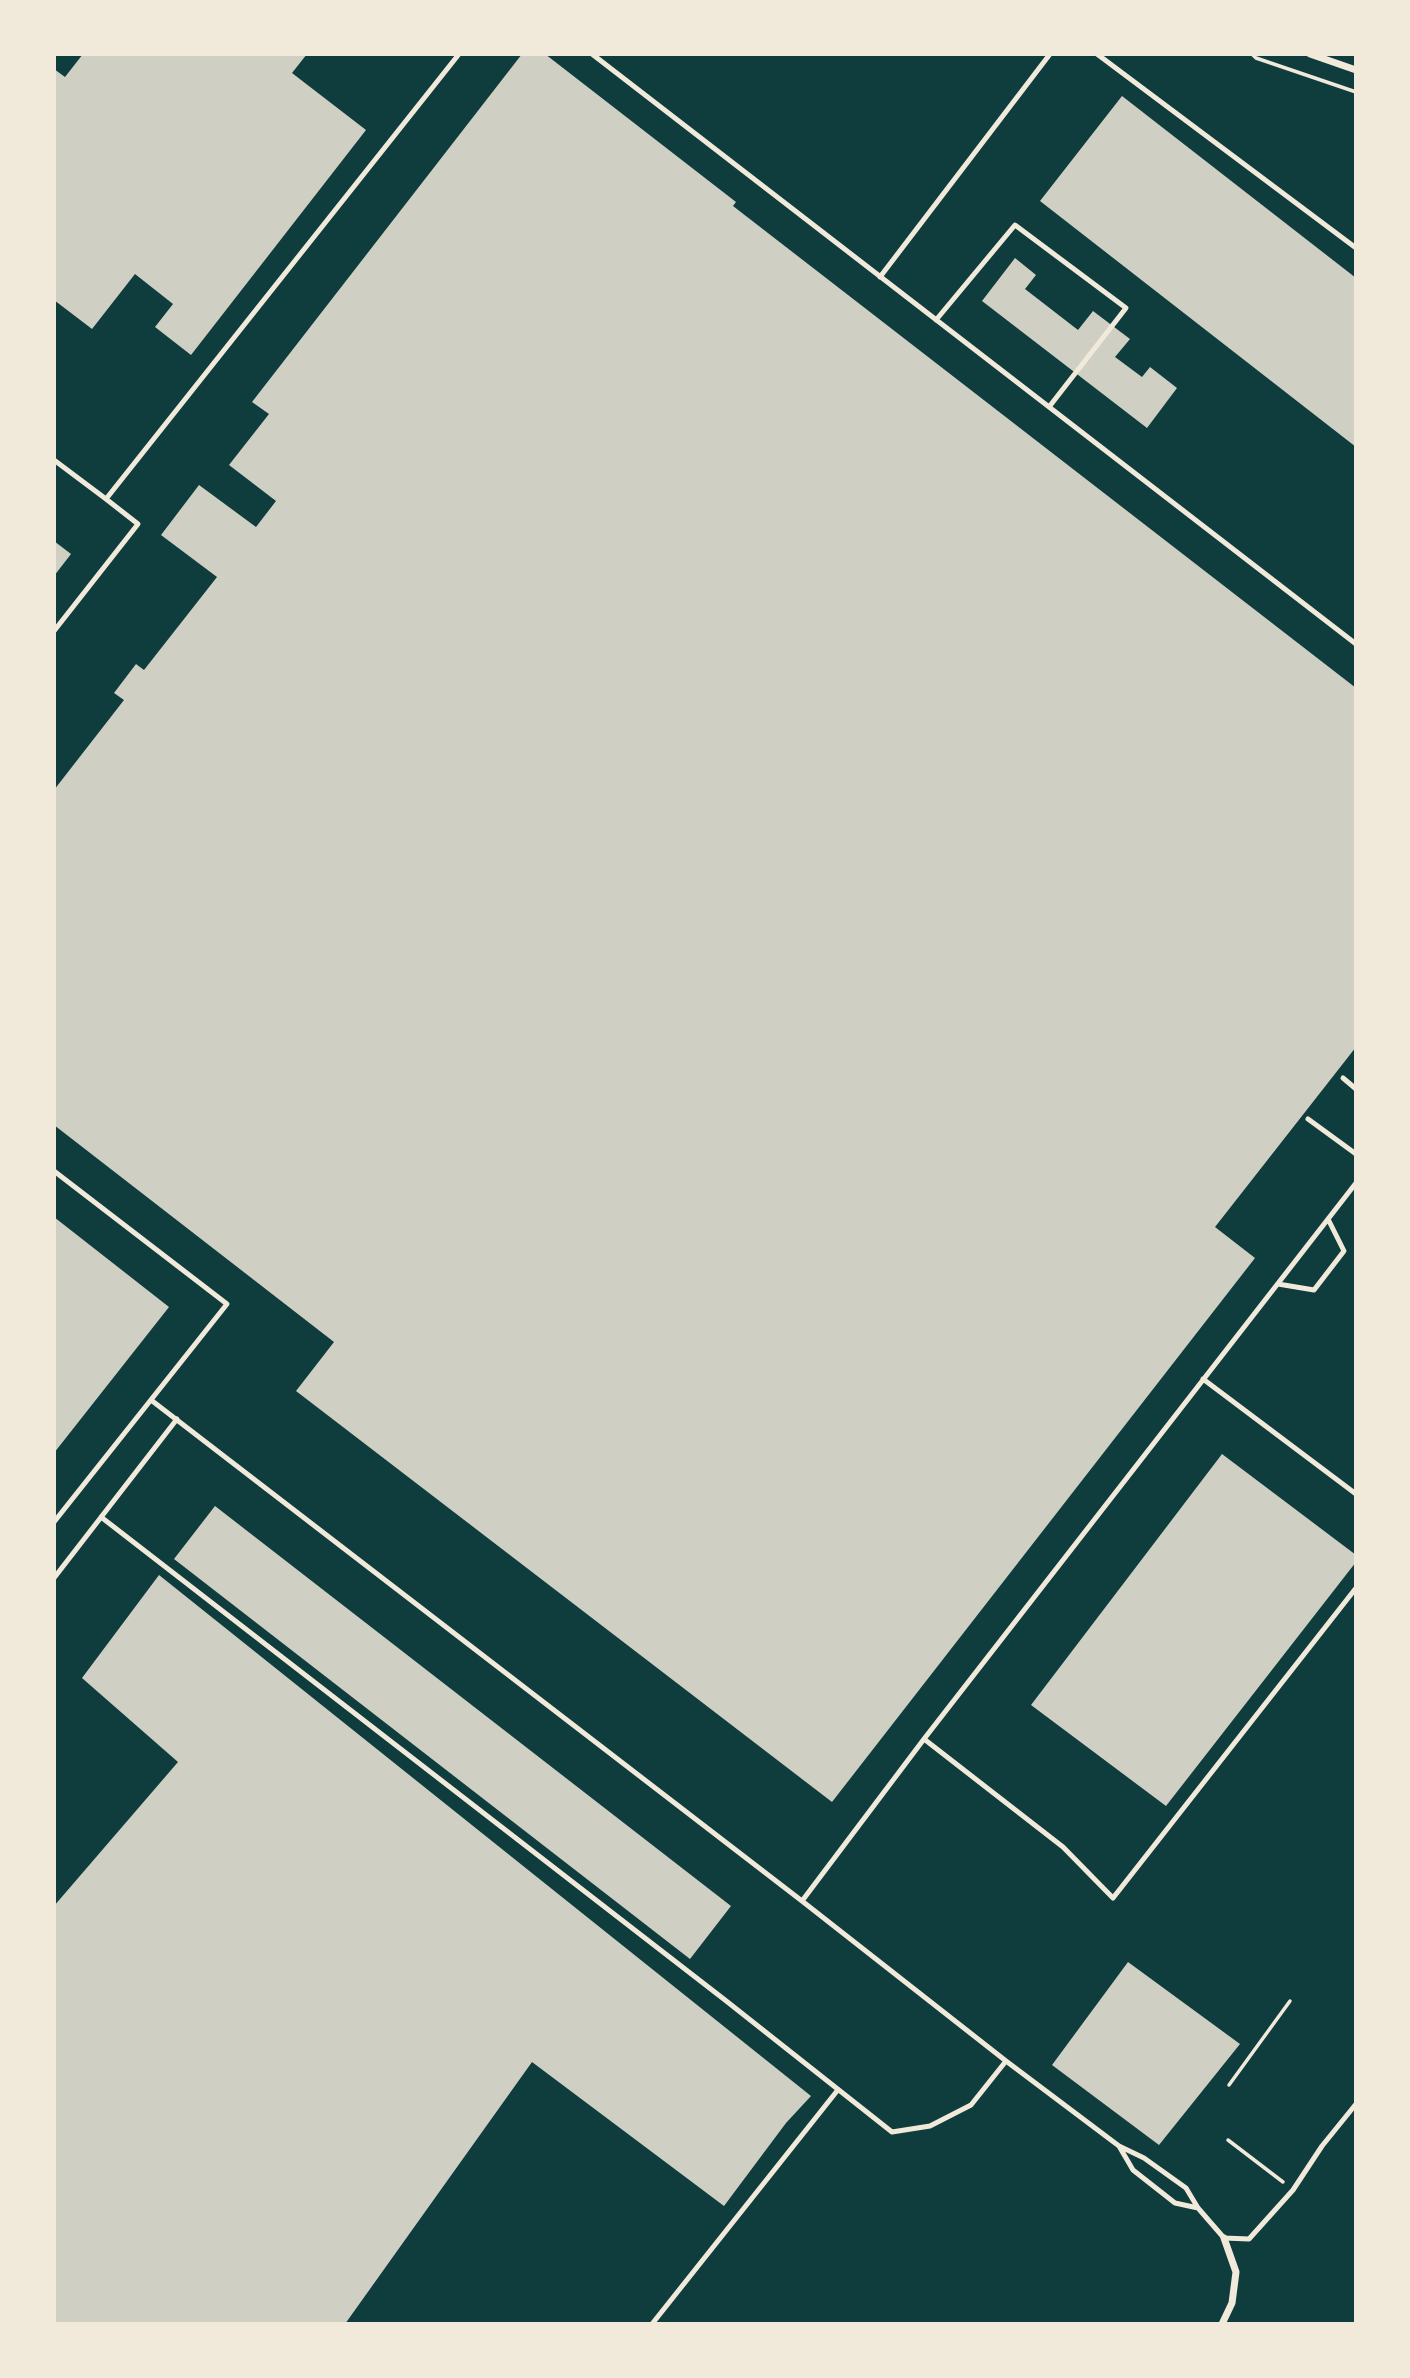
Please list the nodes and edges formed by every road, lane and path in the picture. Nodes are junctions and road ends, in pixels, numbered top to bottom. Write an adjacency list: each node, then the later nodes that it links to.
1 (459, 54): 14 (lane)
2 (592, 54): 10 (lane)
3 (1050, 54): 10 (lane)
4 (1097, 54): 9 (lane)
5 (1252, 54): 8 (path)
6 (1310, 54): 7 (street)
7 (1356, 70)
8 (1356, 92)
9 (1356, 248)
10 (880, 277): 11 (lane)
11 (936, 320): 12 (lane); 12 (lane)
12 (1049, 407): 16 (lane)
13 (54, 460): 14 (lane)
14 (106, 499): 15 (lane)
15 (54, 631)
16 (1356, 644)
17 (1343, 1079): 18 (lane)
18 (1356, 1089)
19 (1308, 1119): 20 (lane)
20 (1356, 1154)
21 (54, 1171): 26 (lane)
22 (1356, 1183): 23 (lane)
23 (1328, 1219): 24 (lane); 24 (lane)
24 (1278, 1284): 25 (lane)
25 (1203, 1379): 28 (lane); 33 (lane)
26 (151, 1400): 27 (lane); 30 (lane)
27 (177, 1419): 29 (lane); 34 (lane)
28 (1356, 1494)
29 (101, 1517): 31 (lane); 38 (lane)
30 (54, 1522)
31 (54, 1578)
32 (1356, 1588): 33 (lane)
33 (924, 1740): 34 (lane)
34 (802, 1901): 36 (lane)
35 (1290, 2001): 37 (path)
36 (1006, 2061): 38 (lane); 41 (lane)
37 (1229, 2085)
38 (837, 2091): 45 (lane)
39 (1356, 2104): 42 (lane)
40 (1228, 2140): 42 (path)
41 (1119, 2146): 43 (lane); 43 (lane)
42 (1293, 2190): 44 (lane)
43 (1198, 2208): 44 (lane)
44 (1224, 2238): 46 (street)
45 (652, 2324)
46 (1222, 2324)

